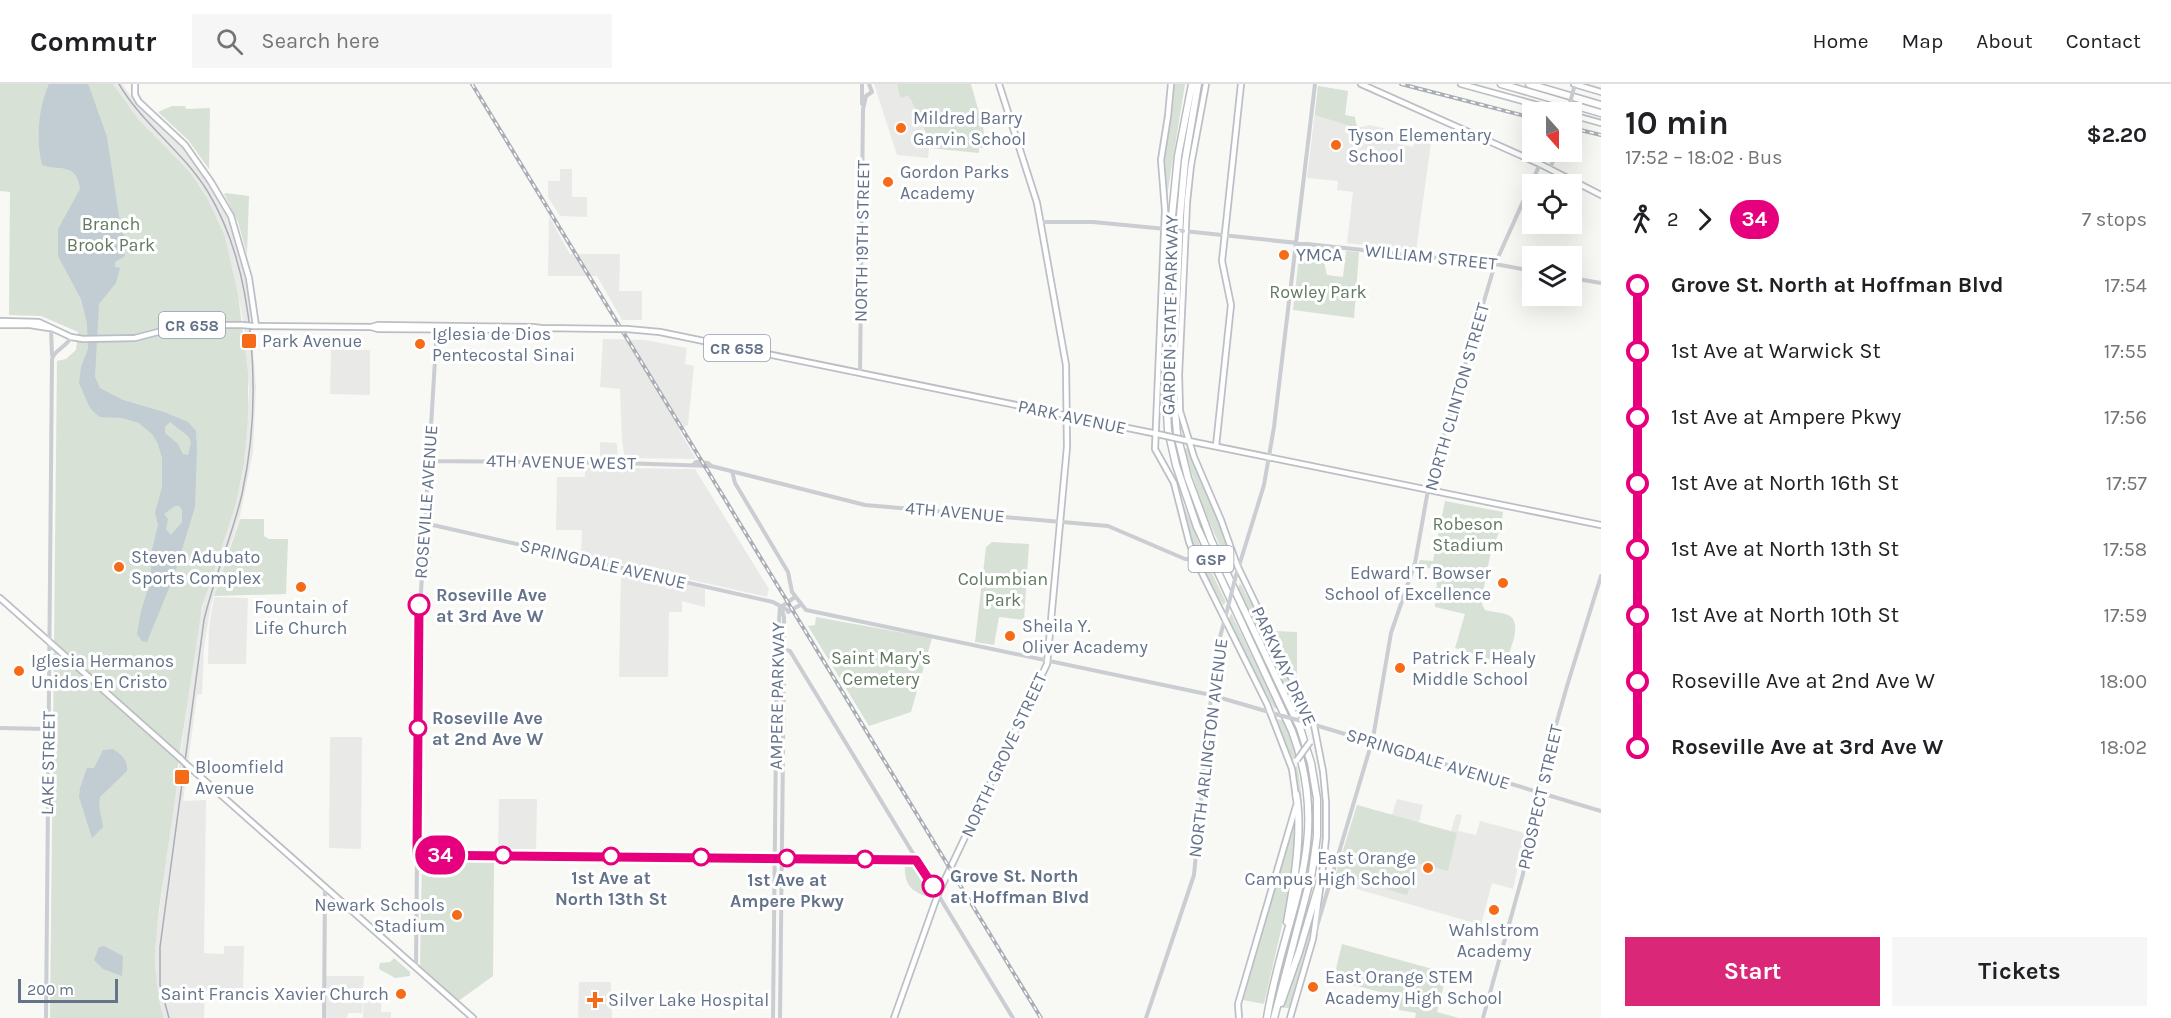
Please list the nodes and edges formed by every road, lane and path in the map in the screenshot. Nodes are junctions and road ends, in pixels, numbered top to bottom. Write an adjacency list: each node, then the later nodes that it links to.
1 (135, 84): 38 (main road)
2 (862, 84): 20 (street, NORTH 19TH STREET)
3 (869, 84): 20 (street, NORTH 19TH STREET)
4 (999, 84): 28 (main road, NORTH GROVE STREET)
5 (1171, 84): 29 (main road)
6 (1192, 84): 85 (highway, GARDEN STATE PARKWAY / GSP)
7 (1198, 84): 97 (highway, GARDEN STATE PARKWAY / GSP)
8 (1206, 84): 30 (main road, PARKWAY DRIVE)
9 (1241, 84): 31 (main road)
10 (1315, 84): 32 (street, NORTH ARLINGTON AVENUE)
11 (1364, 84): 25 (main road)
12 (1461, 84): 17 (main road)
13 (1501, 84): 21 (highway)
14 (1529, 84): 19 (highway)
15 (1575, 85): 16 (main road); 18 (street, bridge)
16 (1601, 92)
17 (1528, 102)
18 (1569, 102)
19 (1601, 105)
20 (863, 109): 43 (street, NORTH 19TH STREET)
21 (1601, 113)
22 (1582, 118): 23 (main road)
23 (1601, 123)
24 (1552, 162): 26 (street)
25 (1540, 164): 26 (main road); 33 (street, NORTH CLINTON STREET)
26 (1550, 169): 27 (main road)
27 (1601, 195)
28 (1041, 222): 29 (street, WILLIAM STREET); 44 (main road, NORTH GROVE STREET)
29 (1165, 229): 30 (street, WILLIAM STREET, bridge); 45 (main road)
30 (1184, 231): 31 (street, WILLIAM STREET); 46 (main road, PARKWAY DRIVE)
31 (1225, 235): 32 (street, WILLIAM STREET); 47 (main road)
32 (1297, 242): 33 (street, WILLIAM STREET); 48 (street, NORTH ARLINGTON AVENUE)
33 (1495, 264): 34 (street, WILLIAM STREET); 52 (street, NORTH CLINTON STREET)
34 (1522, 269)
35 (1582, 280): 36 (street)
36 (1601, 283)
37 (0, 323): 39 (main road, PARK AVENUE / CR 658)
38 (254, 326): 40 (main road, PARK AVENUE / CR 658); 41 (main road, PARK AVENUE / CR 658, bridge)
39 (51, 328): 41 (main road, PARK AVENUE / CR 658); 42 (street, LAKE STREET)
40 (437, 328): 43 (main road, PARK AVENUE / CR 658, bridge); 49 (street, ROSEVILLE AVENUE)
41 (71, 337): 42 (street)
42 (52, 359): 66 (street, LAKE STREET)
43 (860, 373): 44 (main road, PARK AVENUE / CR 658)
44 (1067, 416): 45 (main road, PARK AVENUE / CR 658); 53 (main road, NORTH GROVE STREET)
45 (1156, 434): 46 (main road, PARK AVENUE / CR 658, bridge); 56 (main road, PARKWAY DRIVE)
46 (1186, 440): 47 (main road, PARK AVENUE / CR 658); 57 (main road, PARKWAY DRIVE)
47 (1216, 446): 48 (main road, PARK AVENUE / CR 658)
48 (1269, 457): 52 (main road, PARK AVENUE / CR 658); 57 (street, NORTH ARLINGTON AVENUE)
49 (428, 462): 50 (street, 4TH AVENUE WEST); 54 (street, ROSEVILLE AVENUE)
50 (694, 464): 51 (street, 4TH AVENUE)
51 (732, 471): 53 (street, 4TH AVENUE); 59 (street)
52 (1428, 490): 55 (main road, PARK AVENUE / CR 658); 75 (street, NORTH CLINTON STREET)
53 (1060, 521): 56 (street, 4TH AVENUE); 69 (main road, NORTH GROVE STREET)
54 (424, 523): 62 (street, SPRINGDALE AVENUE); 86 (street, ROSEVILLE AVENUE)
55 (1601, 525)
56 (1196, 559): 65 (main road, PARKWAY DRIVE)
57 (1238, 568): 65 (street, NORTH ARLINGTON AVENUE, bridge); 72 (main road, PARKWAY DRIVE)
58 (1601, 576): 78 (street, PROSPECT STREET)
59 (795, 597): 61 (street); 62 (street)
60 (0, 598): 66 (main road)
61 (800, 605): 63 (street); 69 (street, SPRINGDALE AVENUE)
62 (781, 607): 63 (street, SPRINGDALE AVENUE); 64 (street, AMPERE PARKWAY); 67 (street, AMPERE PARKWAY)
63 (789, 612): 64 (street)
64 (784, 617): 68 (street, AMPERE PARKWAY)
65 (1225, 619): 70 (street, NORTH ARLINGTON AVENUE); 71 (main road, PARKWAY DRIVE)
66 (49, 643): 74 (street, LAKE STREET); 82 (main road, bridge)
67 (777, 648): 68 (street); 90 (street, AMPERE PARKWAY)
68 (783, 649): 83 (street); 91 (street, AMPERE PARKWAY)
69 (1047, 661): 70 (street, SPRINGDALE AVENUE); 83 (main road, NORTH GROVE STREET)
70 (1211, 695): 71 (street, SPRINGDALE AVENUE); 94 (street, NORTH ARLINGTON AVENUE)
71 (1270, 712): 72 (street, SPRINGDALE AVENUE, bridge); 77 (main road, PARKWAY DRIVE)
72 (1314, 725): 75 (street, SPRINGDALE AVENUE); 76 (main road, PARKWAY DRIVE)
73 (0, 728): 74 (street)
74 (48, 729): 87 (street, LAKE STREET)
75 (1372, 742): 78 (street, SPRINGDALE AVENUE); 84 (street, NORTH CLINTON STREET)
76 (1318, 749): 77 (main road, bridge); 81 (main road, PARKWAY DRIVE)
77 (1292, 770): 79 (main road, PARKWAY DRIVE)
78 (1538, 792): 80 (street, SPRINGDALE AVENUE); 99 (street, PROSPECT STREET)
79 (1296, 794): 85 (highway); 95 (main road, PARKWAY DRIVE)
80 (1601, 811)
81 (1322, 874): 84 (main road, PARKWAY DRIVE); 97 (highway)
82 (325, 887): 86 (main road); 88 (street)
83 (938, 894): 92 (main road, NORTH GROVE STREET); 93 (street)
84 (1313, 939): 98 (main road, NORTH CLINTON STREET)
85 (1280, 963): 96 (highway, GARDEN STATE PARKWAY / GSP)
86 (416, 968): 89 (main road)
87 (46, 1018)
88 (324, 1018)
89 (473, 1018)
90 (773, 1018)
91 (780, 1018)
92 (894, 1018)
93 (1013, 1018)
94 (1146, 1018)
95 (1239, 1018)
96 (1267, 1018)
97 (1275, 1018)
98 (1290, 1018)
99 (1483, 1018)

